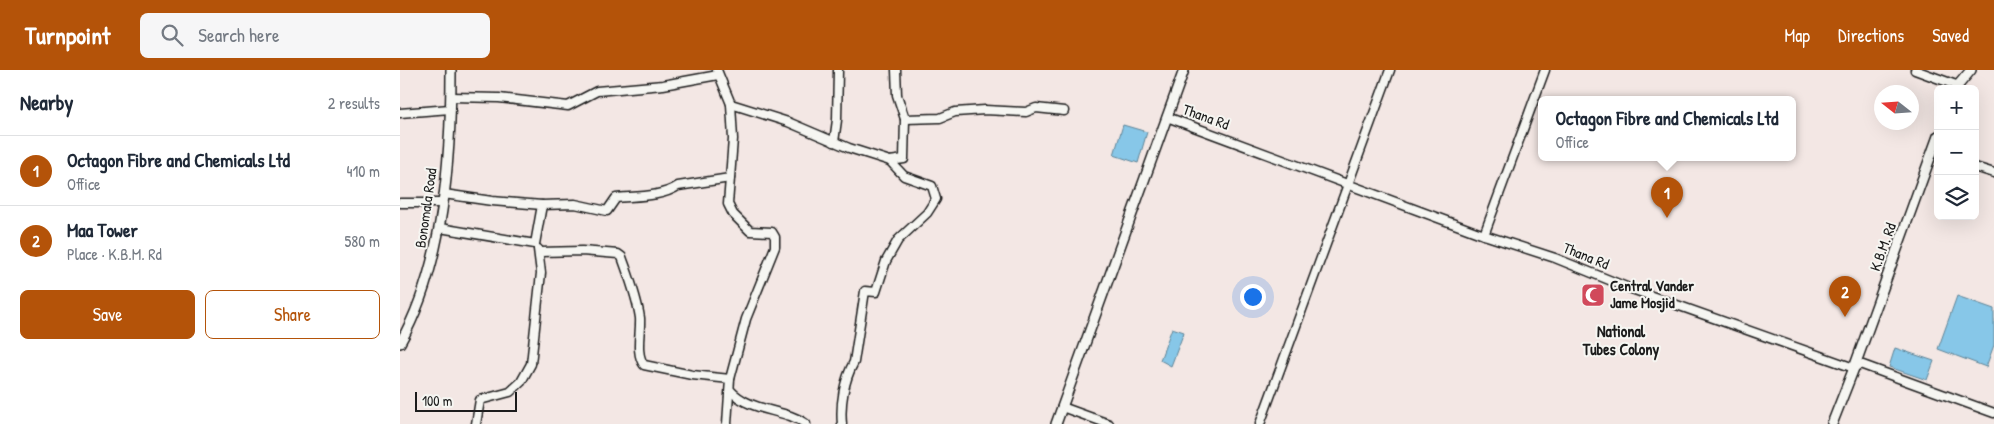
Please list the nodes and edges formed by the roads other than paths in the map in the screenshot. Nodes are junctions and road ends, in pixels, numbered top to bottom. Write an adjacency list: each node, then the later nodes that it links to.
1 (451, 70): 12 (street, Bonomala Road)
2 (838, 70): 19 (street)
3 (896, 70): 18 (street)
4 (1184, 70): 17 (street)
5 (1390, 70): 25 (street)
6 (1545, 70): 30 (street)
7 (1915, 70): 10 (street)
8 (1970, 70): 11 (street)
9 (718, 72): 12 (street); 13 (street)
10 (1951, 85)
11 (1958, 85)
12 (451, 97): 14 (street, Bonomala Road)
13 (731, 104): 19 (street); 24 (street)
14 (450, 109): 16 (street); 26 (street, Bonomala Road)
15 (1064, 111): 18 (street)
16 (400, 113)
17 (1167, 117): 25 (street, Thana Rd); 37 (street)
18 (905, 119): 21 (street)
19 (834, 142): 21 (street)
20 (1934, 157): 34 (street, K.B.M. Rd)
21 (890, 161): 42 (street)
22 (1979, 168): 23 (street)
23 (1994, 173)
24 (730, 178): 28 (street); 35 (street)
25 (1348, 184): 30 (street, Thana Rd); 45 (street)
26 (443, 198): 27 (street); 28 (street); 29 (street, Bonomala Road)
27 (400, 203)
28 (542, 205): 31 (street)
29 (440, 228): 31 (street); 33 (street, Bonomala Road)
30 (1484, 235): 34 (street, Thana Rd)
31 (535, 244): 32 (street)
32 (540, 252): 35 (street); 39 (street)
33 (401, 338)
34 (1854, 368): 38 (street, Thana Rd); 46 (street, K.B.M. Rd)
35 (730, 379): 36 (street)
36 (730, 390): 40 (street); 41 (street)
37 (1062, 408): 43 (street); 44 (street)
38 (1994, 413)
39 (476, 424)
40 (727, 424)
41 (806, 424)
42 (842, 424)
43 (1056, 424)
44 (1108, 424)
45 (1260, 424)
46 (1832, 424)

